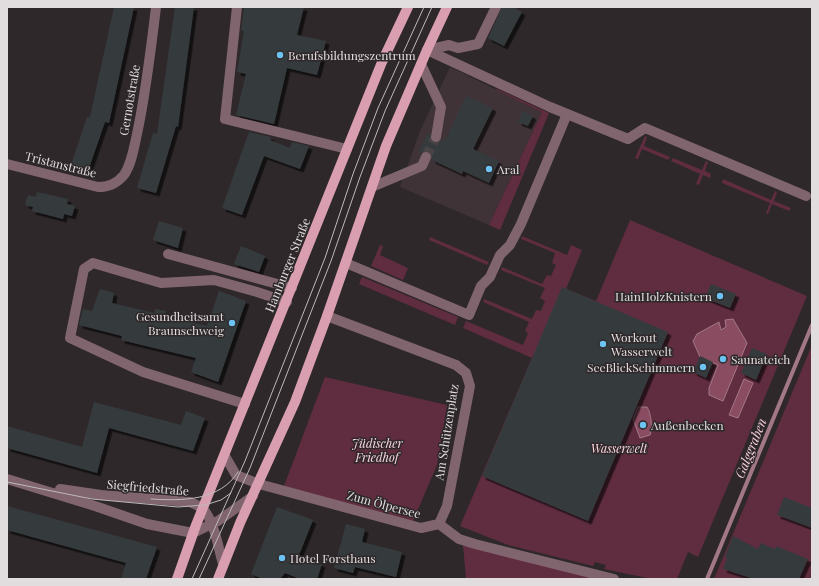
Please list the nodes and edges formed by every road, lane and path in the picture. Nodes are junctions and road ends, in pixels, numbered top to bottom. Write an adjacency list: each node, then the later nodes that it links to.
1 (156, 7): 13 (street, Gernotstraße)
2 (237, 7): 10 (street)
3 (408, 7): 10 (main road, Hamburger Straße)
4 (447, 7): 6 (main road)
5 (496, 7): 6 (street)
6 (427, 50): 7 (main road); 8 (street)
7 (420, 64): 9 (street); 14 (main road)
8 (567, 114): 15 (street); 17 (street)
9 (436, 137)
10 (347, 149): 18 (main road, Hamburger Straße)
11 (426, 157): 14 (street)
12 (7, 164): 13 (street, Tristanstraße)
13 (108, 187)
14 (372, 187): 17 (main road)
15 (806, 196)
16 (168, 254): 18 (street)
17 (346, 263): 20 (main road)
18 (292, 288): 19 (main road, Hamburger Straße)
19 (287, 302): 21 (main road, Hamburger Straße); 21 (street)
20 (327, 316): 24 (main road); 30 (street, Am Schützenplatz)
21 (245, 404): 22 (main road, Hamburger Straße)
22 (225, 456): 24 (street, Zum Ölpersee); 28 (main road, Hamburger Straße)
23 (7, 479): 25 (street, Siegfriedstraße)
24 (259, 484): 27 (main road); 30 (street, Zum Ölpersee)
25 (30, 485): 26 (street, Siegfriedstraße); 29 (street, Siegfriedstraße)
26 (119, 496): 28 (street, Siegfriedstraße); 29 (street)
27 (253, 496): 31 (street); 33 (main road)
28 (204, 509): 31 (street); 32 (main road, Hamburger Straße)
29 (116, 513): 32 (street, Siegfriedstraße)
30 (439, 524): 36 (street)
31 (212, 525): 32 (street); 33 (street)
32 (193, 533): 34 (main road, Hamburger Straße)
33 (223, 564): 35 (main road)
34 (177, 579)
35 (218, 579)
36 (614, 579)

